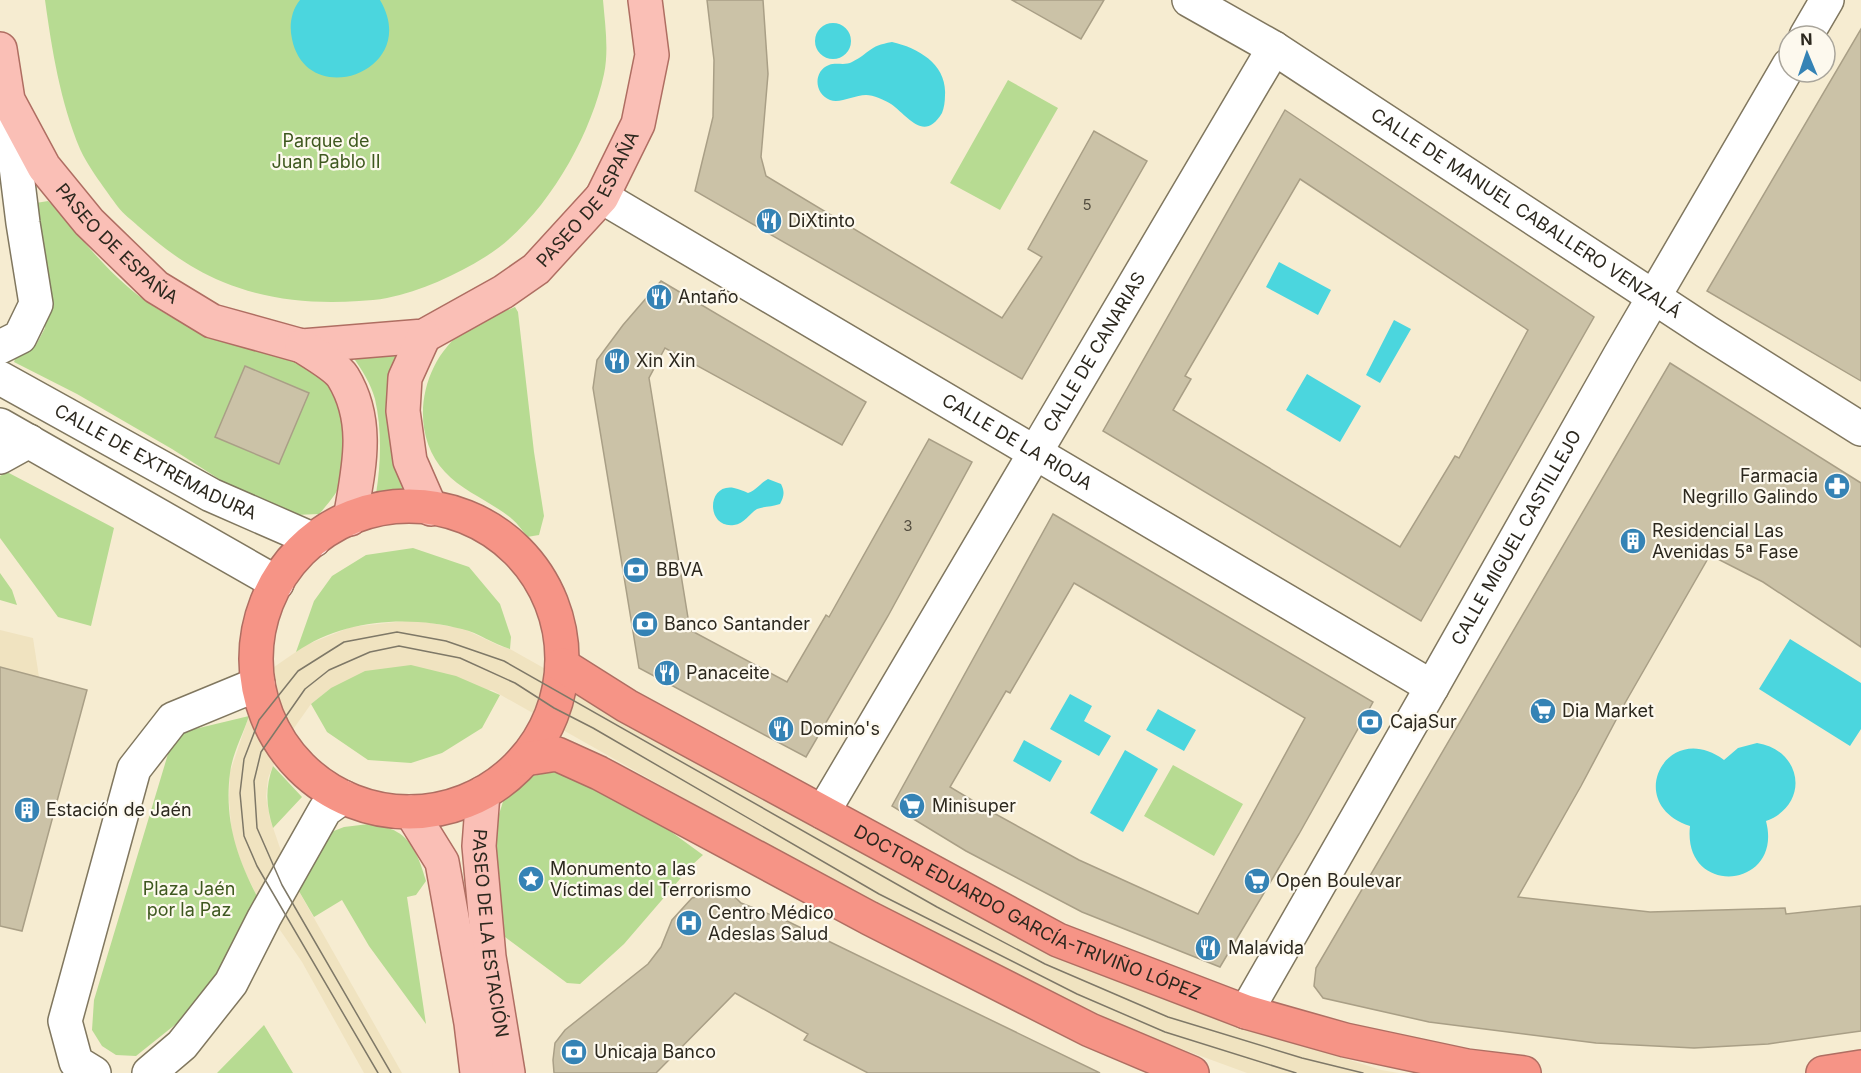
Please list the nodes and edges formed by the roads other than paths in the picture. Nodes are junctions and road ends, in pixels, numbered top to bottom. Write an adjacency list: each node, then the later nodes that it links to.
1 (645, 0): 9 (main road, PASEO DE ESPAÑA)
2 (1189, 0): 5 (street, CALLE DE MANUEL CABALLERO VENZALÁ)
3 (1827, 0): 4 (street)
4 (1813, 24)
5 (1274, 48): 10 (street, CALLE DE MANUEL CABALLERO VENZALÁ); 18 (street, CALLE DE CANARIAS)
6 (0, 49): 8 (main road, PASEO DE ESPAÑA)
7 (1778, 84): 10 (street, CALLE MIGUEL CASTILLEJO)
8 (8, 100): 12 (main road, PASEO DE ESPAÑA); 13 (street, PASEO DE ESPAÑA)
9 (602, 197): 11 (main road, PASEO DE ESPAÑA); 18 (street, CALLE DE LA RIOJA)
10 (1654, 297): 16 (street, CALLE DE MANUEL CABALLERO VENZALÁ); 26 (street, CALLE MIGUEL CASTILLEJO)
11 (424, 336): 12 (main road, PASEO DE ESPAÑA); 20 (main road)
12 (302, 346): 21 (main road, PASEO DE ESPAÑA)
13 (0, 347)
14 (0, 378): 22 (street, CALLE DE EXTREMADURA)
15 (0, 425): 17 (street)
16 (1861, 429)
17 (29, 441): 19 (street); 23 (street)
18 (1035, 453): 26 (street, CALLE DE LA RIOJA); 31 (street, CALLE DE CANARIAS)
19 (0, 457)
20 (431, 509): 21 (highway); 24 (highway)
21 (350, 519): 22 (highway)
22 (314, 540): 23 (highway)
23 (277, 583): 25 (highway)
24 (562, 665): 27 (highway); 31 (highway, DOCTOR EDUARDO GARCÍA-TRIVIÑO LÓPEZ)
25 (258, 684): 29 (highway); 34 (street)
26 (1432, 687): 32 (street, CALLE MIGUEL CASTILLEJO)
27 (525, 759): 28 (highway); 38 (highway)
28 (483, 793): 30 (highway); 37 (main road, PASEO DE LA ESTACIÓN)
29 (344, 797): 30 (highway); 35 (street)
30 (411, 812): 36 (main road, PASEO DE LA ESTACIÓN)
31 (823, 812): 32 (highway, DOCTOR EDUARDO GARCÍA-TRIVIÑO LÓPEZ)
32 (1246, 1012): 39 (highway, DOCTOR EDUARDO GARCÍA-TRIVIÑO LÓPEZ)
33 (1861, 1067): 40 (highway)
34 (94, 1073)
35 (149, 1073)
36 (477, 1073)
37 (508, 1073)
38 (1192, 1073)
39 (1524, 1073)
40 (1823, 1073)

